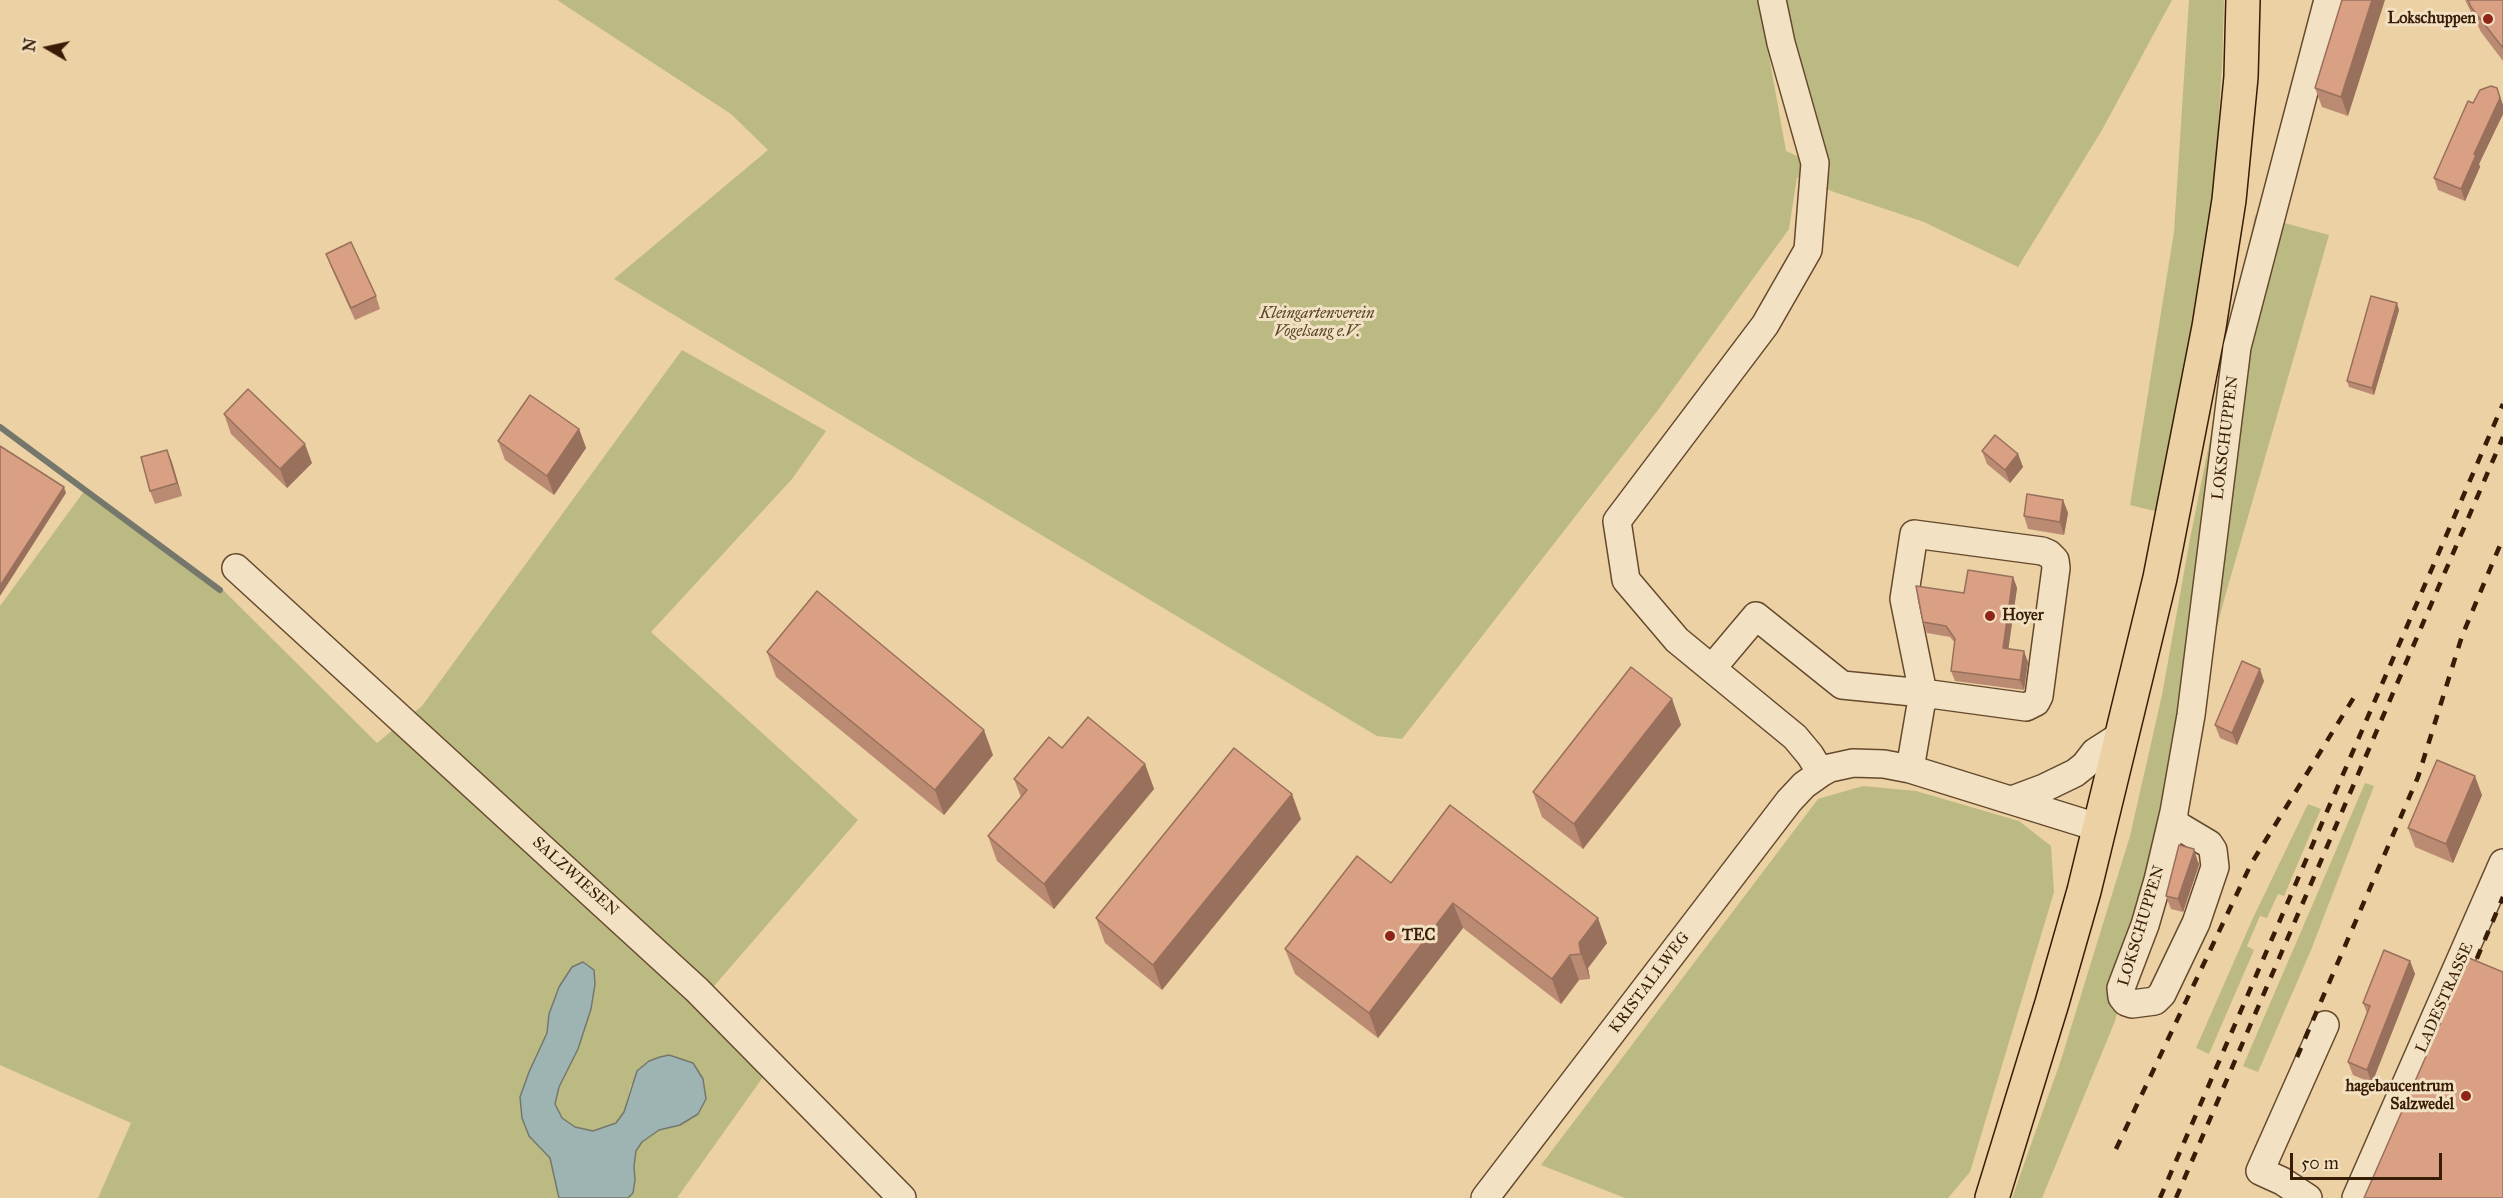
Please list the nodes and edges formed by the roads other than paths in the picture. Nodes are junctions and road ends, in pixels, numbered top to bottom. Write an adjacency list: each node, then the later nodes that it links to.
1 (1772, 0): 5 (street)
2 (2243, 0): 7 (main road)
3 (2328, 0): 11 (street, LOKSCHUPPEN)
4 (236, 568): 15 (street, SALZWIESEN)
5 (1713, 667): 6 (street); 9 (street)
6 (1923, 693): 6 (street); 8 (street)
7 (2123, 734): 10 (street); 12 (main road)
8 (1910, 769): 9 (street, KRISTALLWEG); 10 (street, KRISTALLWEG)
9 (1821, 773): 16 (street, KRISTALLWEG)
10 (2012, 800): 12 (street, KRISTALLWEG)
11 (2174, 812): 11 (street, LOKSCHUPPEN)
12 (2100, 828): 17 (main road)
13 (2503, 863): 19 (street, LADESTRASSE)
14 (2325, 1025): 18 (street)
15 (902, 1198)
16 (1485, 1198)
17 (1992, 1198)
18 (2308, 1198)
19 (2356, 1198)

